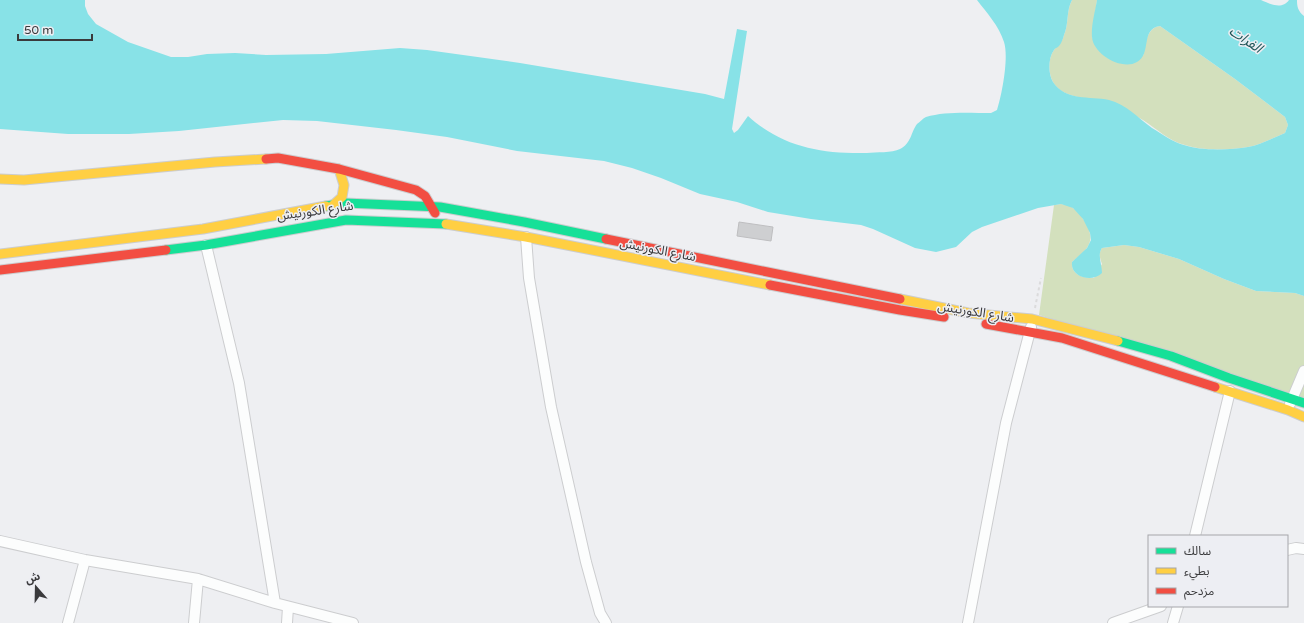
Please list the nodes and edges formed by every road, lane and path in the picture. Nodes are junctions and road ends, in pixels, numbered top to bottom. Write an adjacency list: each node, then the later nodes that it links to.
1 (339, 169): 2 (main road); 3 (main road); 4 (main road)
2 (0, 179)
3 (332, 206): 4 (main road, شارع الكورنيش); 8 (main road, شارع الكورنيش)
4 (432, 207): 5 (main road); 11 (main road, شارع الكورنيش)
5 (439, 223): 6 (main road, شارع الكورنيش); 7 (main road, شارع الكورنيش)
6 (526, 237): 12 (main road, شارع الكورنيش); 33 (street)
7 (206, 245): 9 (main road, شارع الكورنيش); 25 (street)
8 (0, 254)
9 (0, 270)
10 (1041, 278): 11 (path)
11 (1032, 319): 12 (street); 15 (main road, شارع الكورنيش)
12 (1030, 331): 14 (main road, شارع الكورنيش); 34 (street)
13 (1304, 371): 15 (street)
14 (1230, 391): 17 (main road, شارع الكورنيش); 19 (street)
15 (1292, 399): 16 (main road, شارع الكورنيش); 17 (street)
16 (1304, 403)
17 (1288, 410): 18 (main road, شارع الكورنيش)
18 (1304, 417)
19 (1195, 535)
20 (0, 541): 23 (street)
21 (1304, 549): 22 (street)
22 (1288, 550)
23 (85, 560): 24 (street); 29 (street)
24 (198, 579): 25 (street); 30 (street)
25 (275, 603): 26 (street)
26 (288, 607): 31 (street); 32 (street)
27 (1158, 607): 35 (street)
28 (1178, 607): 36 (street)
29 (68, 623)
30 (194, 623)
31 (287, 623)
32 (353, 623)
33 (606, 623)
34 (968, 623)
35 (1113, 623)
36 (1173, 623)

